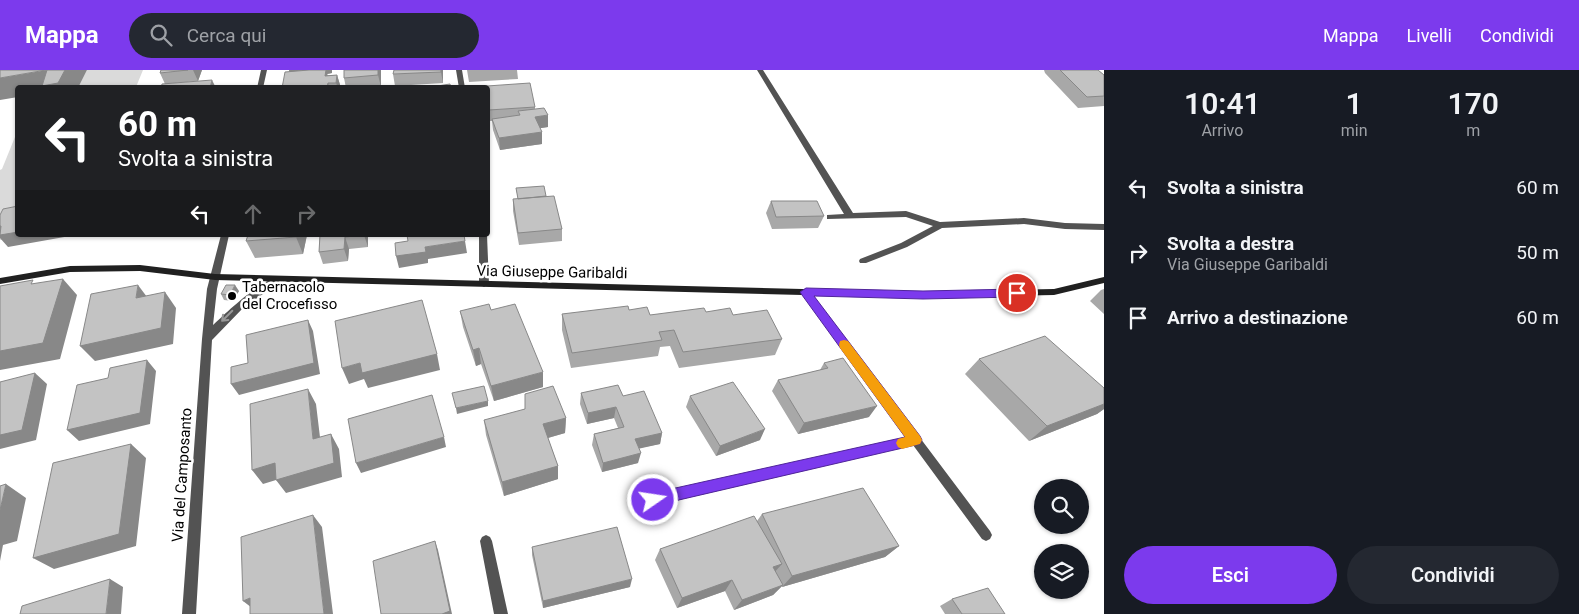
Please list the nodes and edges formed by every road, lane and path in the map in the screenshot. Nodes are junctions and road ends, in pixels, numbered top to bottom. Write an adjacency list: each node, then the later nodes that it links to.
1 (264, 70): 4 (street)
2 (459, 70): 5 (street)
3 (760, 70): 6 (street)
4 (261, 85)
5 (462, 85)
6 (850, 216): 7 (street); 8 (street)
7 (830, 217)
8 (940, 225): 9 (street); 12 (street)
9 (1104, 227)
10 (225, 237): 13 (street, Via del Camposanto)
11 (482, 237): 17 (street)
12 (863, 262)
13 (215, 277): 14 (street, Via Giuseppe Garibaldi); 16 (street, Via Giuseppe Garibaldi); 19 (street, Via del Camposanto)
14 (280, 279): 17 (street, Via Giuseppe Garibaldi); 19 (street, one-way to 19)
15 (1104, 280): 18 (street, Via Giuseppe Garibaldi)
16 (0, 282)
17 (484, 284): 18 (street, Via Giuseppe Garibaldi)
18 (806, 292): 20 (street)
19 (207, 339): 24 (street, Via del Camposanto)
20 (915, 440): 21 (street); 22 (street)
21 (653, 500)
22 (986, 535)
23 (486, 541): 25 (street)
24 (189, 614)
25 (501, 614)

